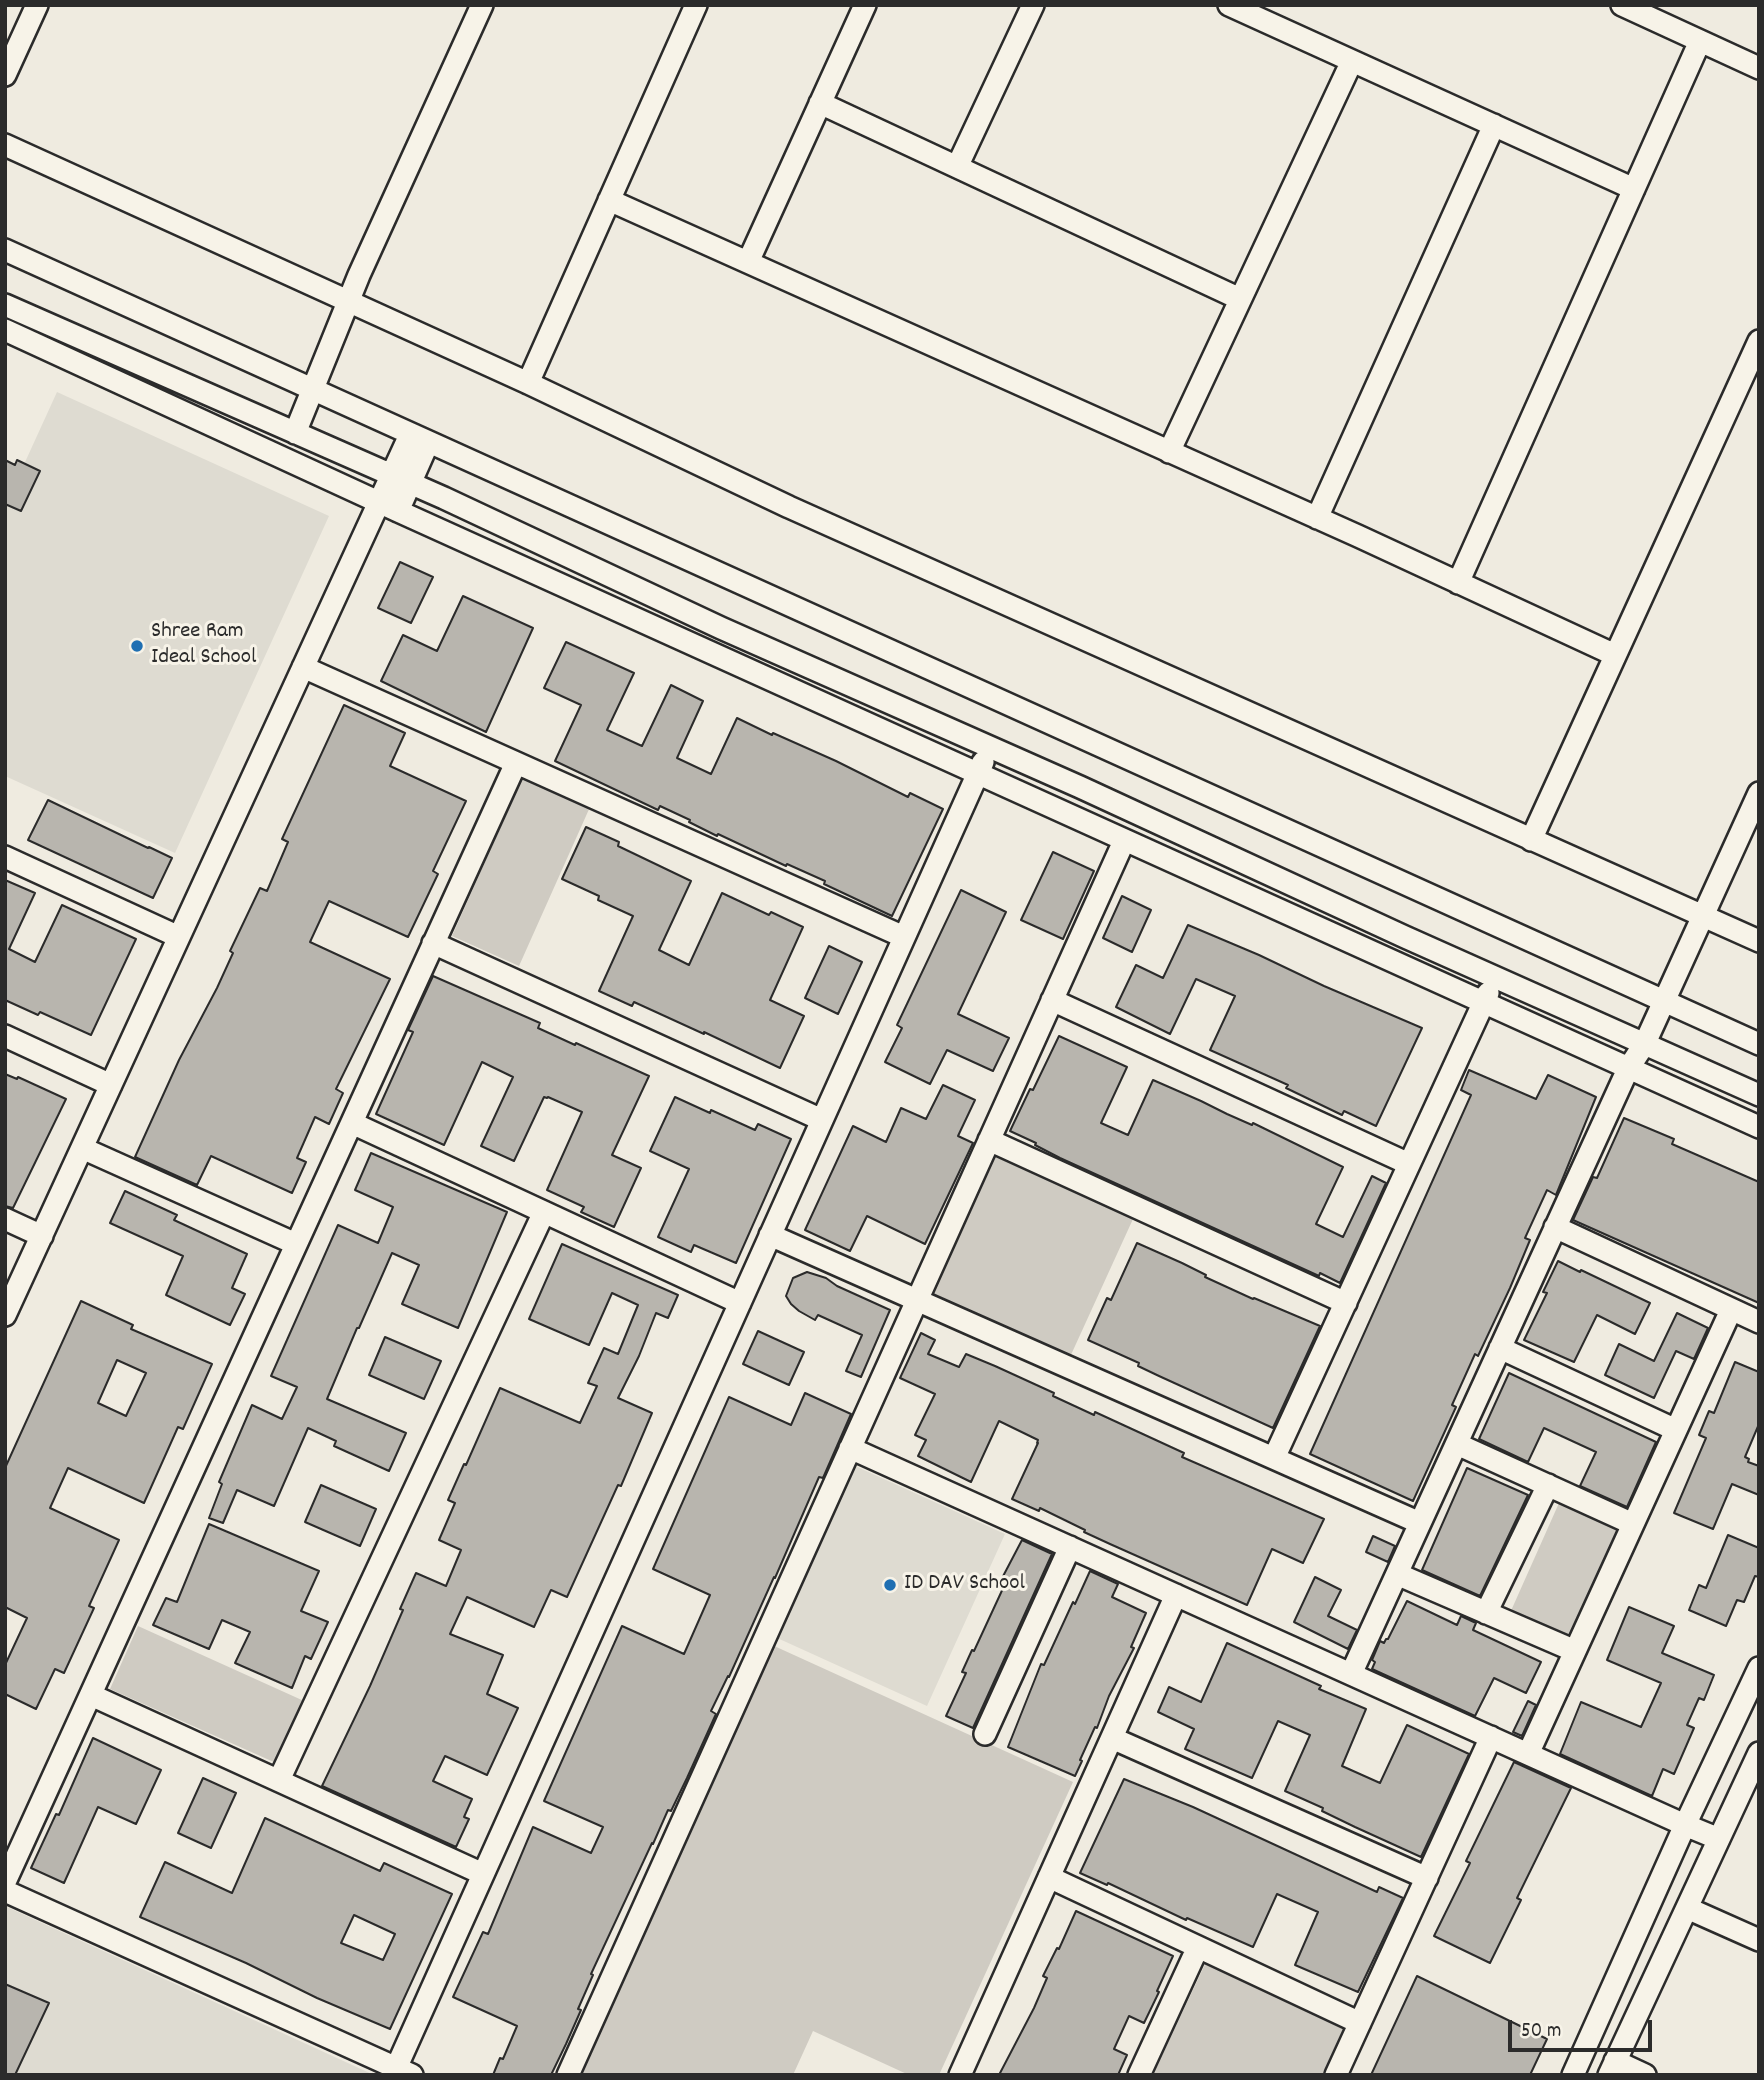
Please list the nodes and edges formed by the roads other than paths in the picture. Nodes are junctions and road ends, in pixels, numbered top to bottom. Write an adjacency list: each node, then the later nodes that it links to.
1 (37, 5): 11 (street)
2 (482, 5): 21 (street)
3 (696, 5): 17 (street)
4 (865, 5): 12 (street)
5 (1033, 5): 15 (street)
6 (1229, 5): 9 (street)
7 (1622, 5): 8 (street)
8 (1700, 41): 10 (street); 16 (street)
9 (1352, 61): 13 (street); 20 (street)
10 (1759, 68)
11 (5, 75)
12 (820, 103): 15 (street); 19 (street)
13 (1494, 125): 16 (street); 33 (street)
14 (5, 145): 21 (street)
15 (957, 167): 20 (street)
16 (1634, 189): 34 (street)
17 (609, 200): 19 (street); 25 (street)
18 (5, 250): 26 (street)
19 (748, 262): 29 (street)
20 (1240, 299): 29 (street)
21 (348, 301): 25 (street); 26 (street)
22 (5, 305): 27 (street)
23 (5, 330): 31 (street)
24 (1759, 341): 35 (street)
25 (528, 383): 41 (street)
26 (312, 390): 27 (street); 28 (street)
27 (295, 433): 30 (street)
28 (419, 439): 30 (street); 51 (street)
29 (1169, 452): 33 (street)
30 (401, 479): 31 (street); 32 (street); 37 (street)
31 (378, 502): 32 (street); 36 (street)
32 (398, 512): 39 (street)
33 (1317, 518): 34 (street)
34 (1458, 583): 35 (street)
35 (1615, 655): 41 (street)
36 (303, 667): 38 (street); 45 (street)
37 (990, 747): 39 (street); 49 (street)
38 (516, 762): 46 (street); 48 (street)
39 (977, 774): 42 (street); 46 (street)
40 (1759, 793): 44 (street)
41 (1531, 839): 44 (street)
42 (1124, 841): 50 (street); 52 (street)
43 (5, 857): 45 (street)
44 (1703, 915): 47 (street); 51 (street)
45 (179, 937): 57 (street)
46 (904, 937): 59 (street)
47 (1759, 941)
48 (433, 943): 59 (street); 60 (street)
49 (1495, 977): 52 (street); 54 (street)
50 (1052, 1000): 62 (street); 64 (street)
51 (1664, 1001): 54 (street); 55 (street)
52 (1483, 1004): 56 (street); 64 (street)
53 (5, 1036): 57 (street)
54 (1645, 1044): 56 (street); 58 (street)
55 (1759, 1044)
56 (1628, 1069): 61 (street); 67 (street)
57 (111, 1084): 63 (street)
58 (1759, 1095)
59 (822, 1120): 68 (street)
60 (352, 1123): 65 (street); 70 (street)
61 (1759, 1127)
62 (989, 1140): 71 (street); 73 (street)
63 (82, 1149): 69 (street); 70 (street)
64 (1409, 1164): 73 (street)
65 (544, 1212): 72 (street); 98 (street)
66 (5, 1219): 69 (street)
67 (1555, 1227): 74 (street); 77 (street)
68 (770, 1235): 71 (street); 72 (street)
69 (42, 1236): 75 (street)
70 (296, 1244): 92 (street)
71 (917, 1300): 80 (street); 81 (street)
72 (740, 1303): 101 (street)
73 (1346, 1303): 81 (street)
74 (1731, 1310): 76 (street); 78 (street)
75 (5, 1315)
76 (1759, 1322)
77 (1500, 1348): 78 (street); 79 (street)
78 (1676, 1430): 84 (street)
79 (1457, 1444): 82 (street); 83 (street)
80 (850, 1448): 85 (street); 112 (street)
81 (1275, 1458): 83 (street)
82 (1548, 1485): 84 (street); 88 (street)
83 (1420, 1523): 86 (street)
84 (1633, 1524): 89 (street)
85 (1070, 1547): 87 (street); 93 (street)
86 (1397, 1574): 88 (street); 91 (street)
87 (1176, 1595): 91 (street); 95 (street)
88 (1486, 1613): 89 (street)
89 (1575, 1651): 97 (street)
90 (1759, 1668): 99 (street)
91 (1351, 1674): 94 (street)
92 (91, 1695): 98 (street); 104 (street)
93 (985, 1734)
94 (1491, 1737): 97 (street); 103 (street)
95 (1112, 1738): 102 (street); 103 (street)
96 (1759, 1752): 100 (street)
97 (1528, 1754): 99 (street)
98 (279, 1780): 101 (street)
99 (1685, 1825): 100 (street); 116 (street)
100 (1719, 1839): 106 (street)
101 (483, 1874): 111 (street)
102 (1049, 1877): 108 (street); 113 (street)
103 (1427, 1878): 109 (street)
104 (5, 1882)
105 (5, 1891): 111 (street)
106 (1687, 1908): 107 (street); 110 (street)
107 (1759, 1940)
108 (1198, 1947): 109 (street); 114 (street)
109 (1360, 2024): 115 (street)
110 (1612, 2068): 117 (street)
111 (401, 2072)
112 (568, 2075)
113 (960, 2075)
114 (1139, 2075)
115 (1336, 2075)
116 (1573, 2075)
117 (1645, 2075)

